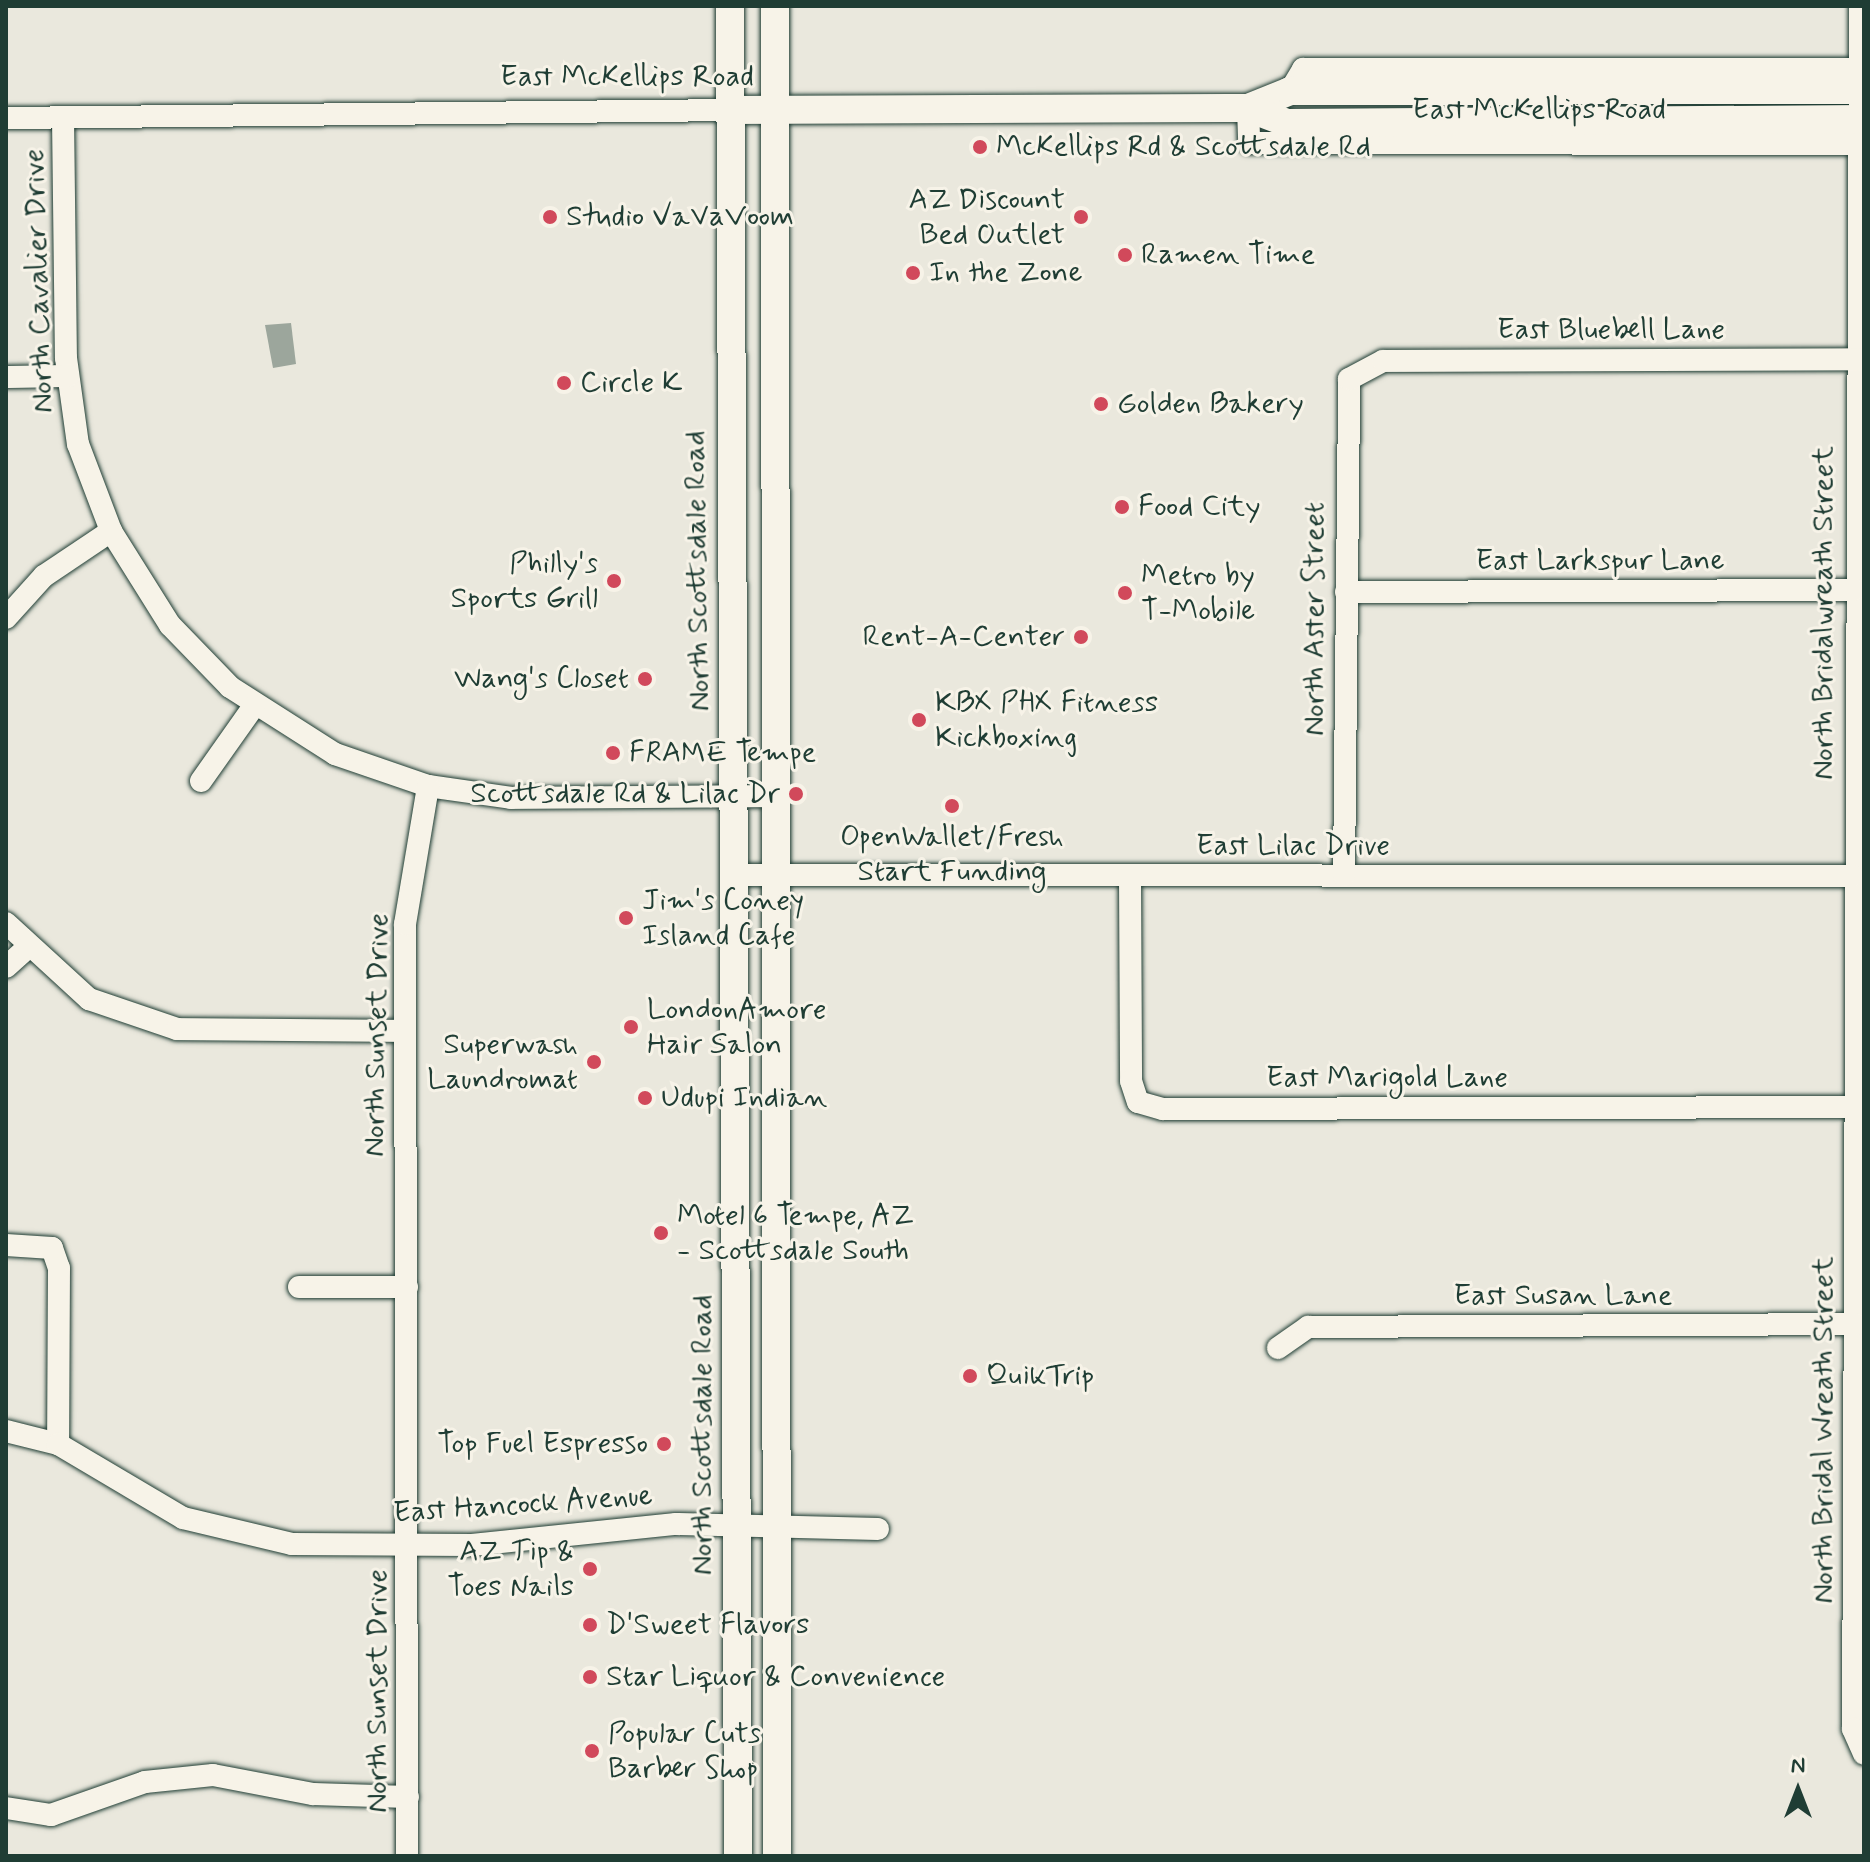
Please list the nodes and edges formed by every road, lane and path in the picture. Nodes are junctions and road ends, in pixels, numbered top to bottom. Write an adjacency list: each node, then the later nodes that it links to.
1 (730, 6): 6 (main road, North Scottsdale Road)
2 (775, 6): 7 (main road)
3 (1860, 6): 4 (street, North Bridalwreath Street)
4 (1861, 79): 5 (main road, East McKellips Road); 10 (street, North Bridalwreath Street)
5 (1248, 108): 7 (main road, East McKellips Road); 10 (main road, East McKellips Road)
6 (728, 110): 7 (main road, East McKellips Road); 8 (street, East McKellips Road); 23 (main road, North Scottsdale Road)
7 (773, 110): 22 (main road)
8 (63, 117): 9 (street, East McKellips Road); 13 (street, North Cavalier Drive)
9 (6, 118)
10 (1861, 132): 11 (street, North Bridalwreath Street)
11 (1859, 359): 12 (street, East Bluebell Lane); 16 (street, North Bridalwreath Street)
12 (1360, 368): 17 (street, North Aster Street)
13 (68, 376): 14 (street); 15 (street, North Cavalier Drive)
14 (6, 377)
15 (111, 531): 18 (street); 19 (street, North Cavalier Drive)
16 (1854, 590): 17 (street, East Larkspur Lane); 27 (street, North Bridalwreath Street)
17 (1346, 592): 26 (street, North Aster Street)
18 (6, 618)
19 (254, 706): 20 (street); 21 (street, North Cavalier Drive)
20 (201, 781)
21 (428, 786): 23 (street, North Cavalier Drive); 32 (street, North Sunset Drive)
22 (773, 796): 23 (street, North Cavalier Drive); 24 (main road)
23 (734, 797): 25 (main road, North Scottsdale Road)
24 (774, 874): 25 (street, East Lilac Drive); 28 (street, East Lilac Drive); 42 (main road)
25 (734, 875): 41 (main road, North Scottsdale Road)
26 (1344, 875): 27 (street, East Lilac Drive); 28 (street, East Lilac Drive)
27 (1852, 876): 33 (street, North Bridalwreath Street)
28 (1130, 877): 33 (street, East Marigold Lane)
29 (6, 923): 30 (street)
30 (27, 948): 31 (street); 32 (street)
31 (6, 967)
32 (403, 1031): 36 (street, North Sunset Drive)
33 (1858, 1107): 37 (street, North Bridal Wreath Street)
34 (6, 1245): 40 (street)
35 (299, 1287): 36 (street)
36 (407, 1287): 44 (street, North Sunset Drive)
37 (1855, 1324): 38 (street, East Susan Lane); 45 (street, North Bridal Wreath Street)
38 (1278, 1348)
39 (6, 1431): 40 (street, East Hancock Avenue)
40 (58, 1444): 44 (street, East Hancock Avenue)
41 (737, 1524): 42 (street, East Hancock Avenue); 44 (street, East Hancock Avenue); 49 (main road, North Scottsdale Road)
42 (777, 1524): 43 (street, East Hancock Avenue); 50 (main road)
43 (878, 1529)
44 (409, 1546): 46 (street, North Sunset Drive)
45 (1862, 1753)
46 (408, 1797): 47 (street); 48 (street, North Sunset Drive)
47 (6, 1808)
48 (407, 1856)
49 (738, 1856)
50 (777, 1856)

